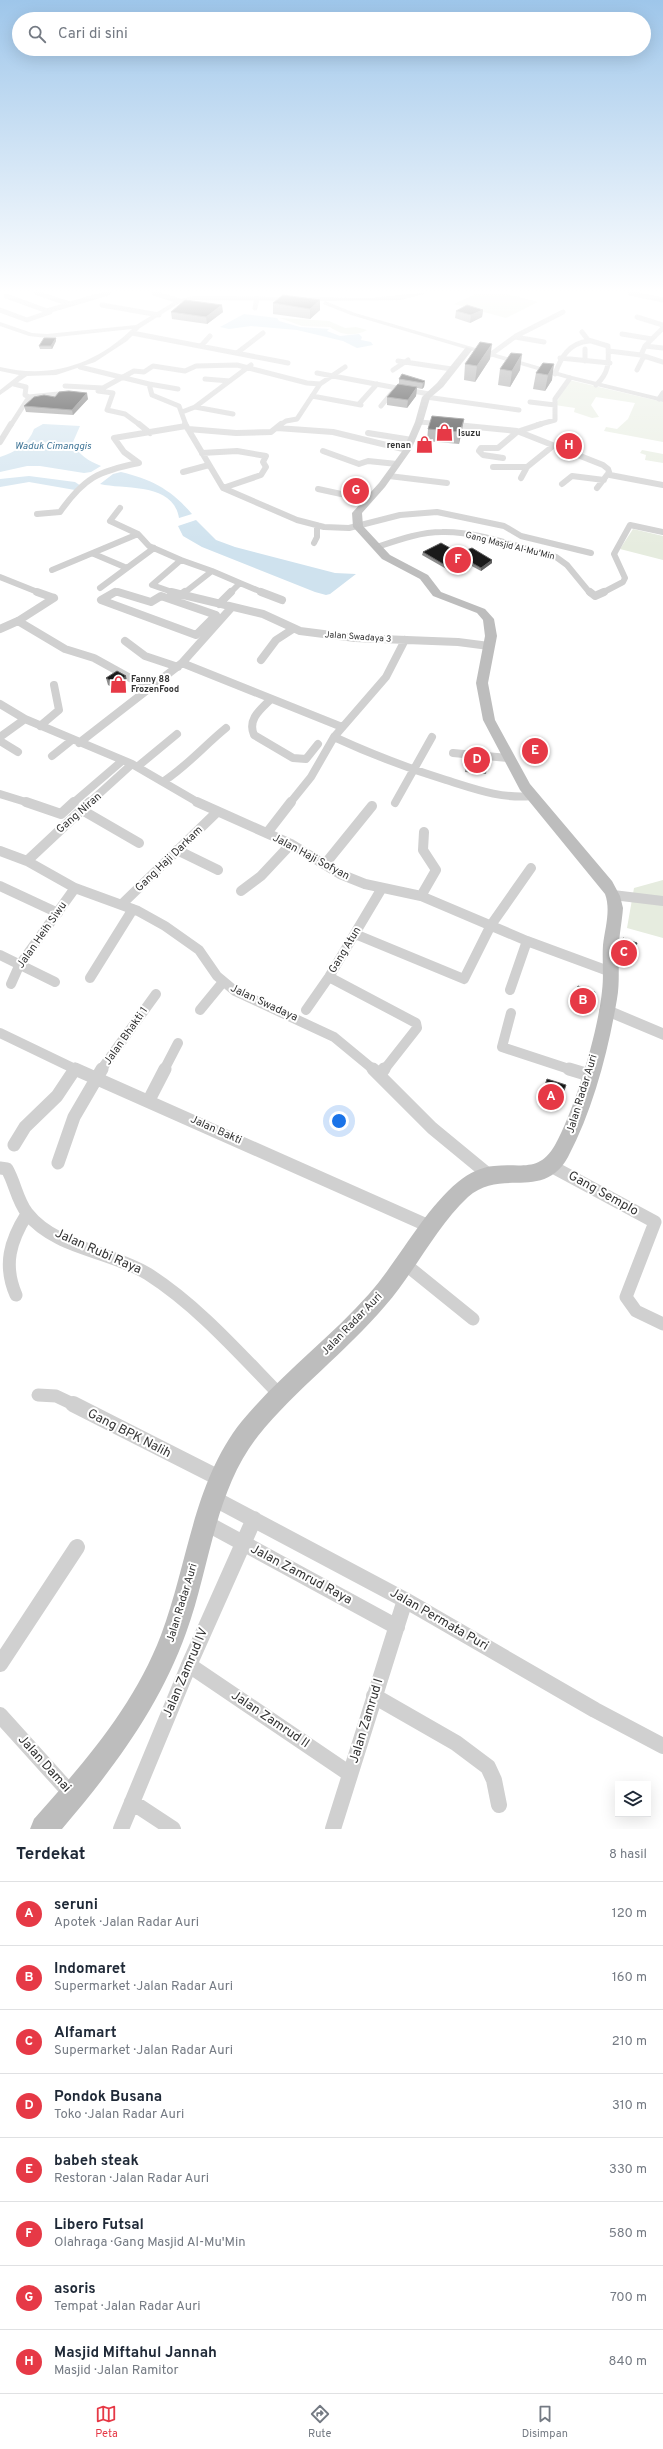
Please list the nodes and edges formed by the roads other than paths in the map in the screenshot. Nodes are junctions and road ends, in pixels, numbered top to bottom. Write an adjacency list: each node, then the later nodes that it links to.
1 (20, 378): 14 (street)
2 (121, 378): 19 (street)
3 (123, 378): 15 (street)
4 (234, 378): 13 (street)
5 (289, 378): 16 (street)
6 (328, 378): 16 (street)
7 (345, 378): 17 (street)
8 (445, 378): 23 (main road)
9 (570, 378): 28 (street)
10 (572, 378): 18 (street)
11 (603, 378): 18 (street)
12 (205, 379): 13 (street)
13 (230, 381): 30 (street)
14 (14, 384): 22 (street); 25 (street)
15 (149, 384): 21 (street); 32 (street)
16 (320, 384): 24 (street)
17 (377, 384): 20 (street); 24 (street)
18 (596, 384): 26 (street)
19 (65, 386)
20 (396, 388): 23 (street); 29 (street)
21 (178, 389)
22 (0, 393)
23 (427, 395): 31 (street); 34 (main road)
24 (312, 396): 36 (street)
25 (29, 397): 38 (street); 41 (street)
26 (662, 397)
27 (530, 402): 28 (street)
28 (555, 405): 37 (street)
29 (381, 406)
30 (195, 407): 32 (street); 33 (street)
31 (519, 410)
32 (182, 412): 35 (street)
33 (233, 414)
34 (419, 422): 37 (street); 40 (main road)
35 (187, 428): 36 (street); 38 (street); 45 (street)
36 (277, 428): 43 (street)
37 (517, 431): 42 (street); 46 (street)
38 (150, 432): 63 (street)
39 (368, 433): 40 (street)
40 (412, 440): 43 (main road)
41 (0, 442)
42 (553, 446): 50 (street); 53 (street)
43 (406, 450): 47 (main road)
44 (323, 451): 47 (street)
45 (202, 453): 48 (street); 58 (street)
46 (503, 458)
47 (397, 464): 52 (main road)
48 (209, 465): 51 (street); 58 (street)
49 (493, 467): 50 (street)
50 (527, 467): 54 (street)
51 (182, 472)
52 (389, 476): 55 (street); 61 (main road)
53 (606, 477): 56 (street); 57 (street); 59 (street)
54 (520, 478)
55 (447, 483)
56 (562, 484)
57 (663, 485)
58 (223, 488): 64 (street)
59 (598, 488)
60 (318, 489): 61 (street)
61 (368, 500): 65 (main road)
62 (120, 508): 67 (street)
63 (37, 514)
64 (317, 525): 65 (street); 68 (street)
65 (358, 527): 70 (main road, Jalan Radar Auri); 71 (street)
66 (663, 532): 70 (street, Gang Masjid Al-Mu'Min)
67 (138, 534): 69 (street); 72 (street)
68 (314, 543)
69 (151, 547): 73 (street); 74 (street)
70 (377, 547): 90 (main road, Jalan Radar Auri)
71 (591, 553)
72 (94, 554): 74 (street); 75 (street)
73 (181, 560): 76 (street); 80 (street, Jalan Swadaya 3)
74 (123, 569): 79 (street)
75 (52, 570)
76 (212, 571): 78 (street); 80 (street)
77 (0, 577): 84 (street)
78 (240, 583): 81 (street); 82 (street)
79 (100, 588)
80 (181, 595): 82 (street, Jalan Swadaya 3)
81 (282, 600)
82 (219, 604): 83 (street, Jalan Swadaya 3)
83 (231, 608): 85 (street, Jalan Swadaya 3); 87 (street)
84 (18, 621): 86 (street); 94 (street)
85 (293, 629): 88 (street, Jalan Swadaya 3); 91 (street)
86 (1, 630)
87 (199, 636): 87 (street); 92 (street)
88 (405, 640): 90 (street, Jalan Swadaya 3); 99 (street)
89 (125, 641): 92 (street)
90 (489, 646): 111 (main road, Jalan Radar Auri)
91 (261, 660)
92 (180, 665): 94 (street); 95 (street)
93 (54, 684): 98 (street)
94 (150, 689): 106 (street)
95 (271, 699): 99 (street); 107 (street)
96 (2, 708): 97 (street, Jalan Haji Sofyan)
97 (25, 719): 98 (street, Jalan Haji Sofyan); 102 (street)
98 (40, 726): 106 (street, Jalan Haji Sofyan)
99 (342, 727): 103 (street)
100 (226, 728): 115 (street)
101 (177, 734): 113 (street, Gang Niran)
102 (0, 737)
103 (334, 737): 114 (street); 123 (street)
104 (432, 737): 114 (street)
105 (0, 741): 108 (street)
106 (76, 741): 110 (street); 112 (street, Jalan Haji Sofyan)
107 (318, 744)
108 (18, 752)
109 (453, 753): 111 (street)
110 (52, 756)
111 (508, 758): 117 (main road, Jalan Radar Auri)
112 (122, 761): 113 (street, Jalan Haji Sofyan); 116 (street)
113 (134, 766): 115 (street, Jalan Haji Sofyan); 120 (street, Gang Niran)
114 (413, 770): 117 (street); 118 (street)
115 (164, 781): 121 (street, Jalan Haji Sofyan)
116 (0, 794)
117 (532, 796): 137 (main road, Jalan Radar Auri)
118 (395, 803)
119 (372, 806): 129 (street)
120 (82, 810): 124 (street); 128 (street, Gang Niran)
121 (217, 812): 123 (street, Jalan Haji Sofyan); 127 (street, Gang Haji Darkam)
122 (424, 832): 136 (street)
123 (267, 833): 125 (street, Jalan Haji Sofyan)
124 (139, 843)
125 (291, 844): 129 (street, Jalan Haji Sofyan); 135 (street)
126 (0, 850): 128 (street, Jalan Swadaya)
127 (177, 850): 131 (street); 139 (street, Gang Haji Darkam)
128 (27, 861): 133 (street, Jalan Swadaya)
129 (324, 864): 134 (street, Jalan Haji Sofyan)
130 (531, 868): 142 (street)
131 (218, 870)
132 (0, 886): 141 (street)
133 (75, 888): 139 (street, Jalan Swadaya); 141 (street, Jalan Heih Siwu)
134 (382, 888): 136 (street, Jalan Haji Sofyan); 143 (street, Gang Atun)
135 (241, 891)
136 (421, 896): 142 (street, Jalan Haji Sofyan)
137 (613, 896): 138 (street); 147 (main road, Jalan Radar Auri)
138 (663, 901)
139 (121, 906): 140 (street, Jalan Swadaya)
140 (133, 909): 149 (street); 151 (street, Jalan Swadaya)
141 (58, 913): 146 (street, Jalan Heih Siwu)
142 (491, 925): 143 (street); 144 (street, Jalan Haji Sofyan)
143 (355, 934): 148 (street, Gang Atun)
144 (527, 942): 147 (street, Jalan Haji Sofyan); 153 (street)
145 (0, 955): 146 (street)
146 (19, 966): 150 (street); 152 (street, Jalan Heih Siwu)
147 (611, 972): 157 (main road, Jalan Radar Auri)
148 (329, 977): 156 (street, Gang Atun); 163 (street)
149 (90, 978)
150 (55, 982)
151 (222, 982): 155 (street); 163 (street, Jalan Swadaya)
152 (11, 984)
153 (510, 990)
154 (156, 994): 165 (street, Jalan Bhakti 1)
155 (200, 1010)
156 (306, 1010)
157 (606, 1010): 160 (street); 164 (main road, Jalan Radar Auri)
158 (511, 1012): 164 (street)
159 (0, 1033): 162 (street, Jalan Bakti)
160 (663, 1034)
161 (178, 1043): 166 (street)
162 (75, 1069): 165 (street, Jalan Bakti); 167 (street)
163 (380, 1074): 171 (street, Jalan Swadaya)
164 (589, 1075): 169 (main road, Jalan Radar Auri)
165 (96, 1079): 166 (street, Jalan Bakti); 168 (street, Jalan Bhakti 1)
166 (149, 1100): 173 (street, Jalan Bakti)
167 (14, 1145)
168 (58, 1163)
169 (551, 1166): 171 (main road, Jalan Radar Auri); 177 (street, Gang Semplo)
170 (0, 1168): 172 (street, Jalan Rubi Raya)
171 (489, 1175): 173 (main road, Jalan Radar Auri)
172 (27, 1214): 175 (street); 179 (street, Jalan Rubi Raya)
173 (431, 1227): 174 (main road, Jalan Radar Auri)
174 (406, 1264): 176 (street); 179 (main road, Jalan Radar Auri)
175 (16, 1295)
176 (473, 1319)
177 (663, 1324)
178 (38, 1395): 180 (street, Gang BPK Nalih)
179 (280, 1395): 180 (main road, Jalan Radar Auri)
180 (218, 1478): 181 (main road, Jalan Radar Auri)
181 (213, 1498): 182 (street, Jalan Permata Puri); 183 (main road, Jalan Radar Auri)
182 (254, 1519): 184 (street, Jalan Zamrud IV); 186 (street, Jalan Permata Puri)
183 (206, 1523): 184 (street, Jalan Zamrud Raya); 193 (main road, Jalan Radar Auri)
184 (244, 1544): 186 (street, Jalan Zamrud Raya); 188 (street, Jalan Zamrud IV)
185 (77, 1547): 187 (street)
186 (401, 1613): 189 (street, Jalan Zamrud I); 191 (street, Jalan Permata Puri)
187 (0, 1664)
188 (189, 1665): 192 (street, Jalan Zamrud II); 194 (street, Jalan Zamrud IV)
189 (374, 1696): 192 (street, Jalan Zamrud I); 195 (street)
190 (0, 1715): 193 (street, Jalan Damai)
191 (663, 1746)
192 (350, 1774): 199 (street, Jalan Zamrud I)
193 (73, 1796): 196 (main road, Jalan Radar Auri)
194 (132, 1802): 197 (street, Jalan Zamrud IV); 198 (street)
195 (499, 1805)
196 (44, 1829)
197 (121, 1829)
198 (173, 1829)
199 (333, 1829)

